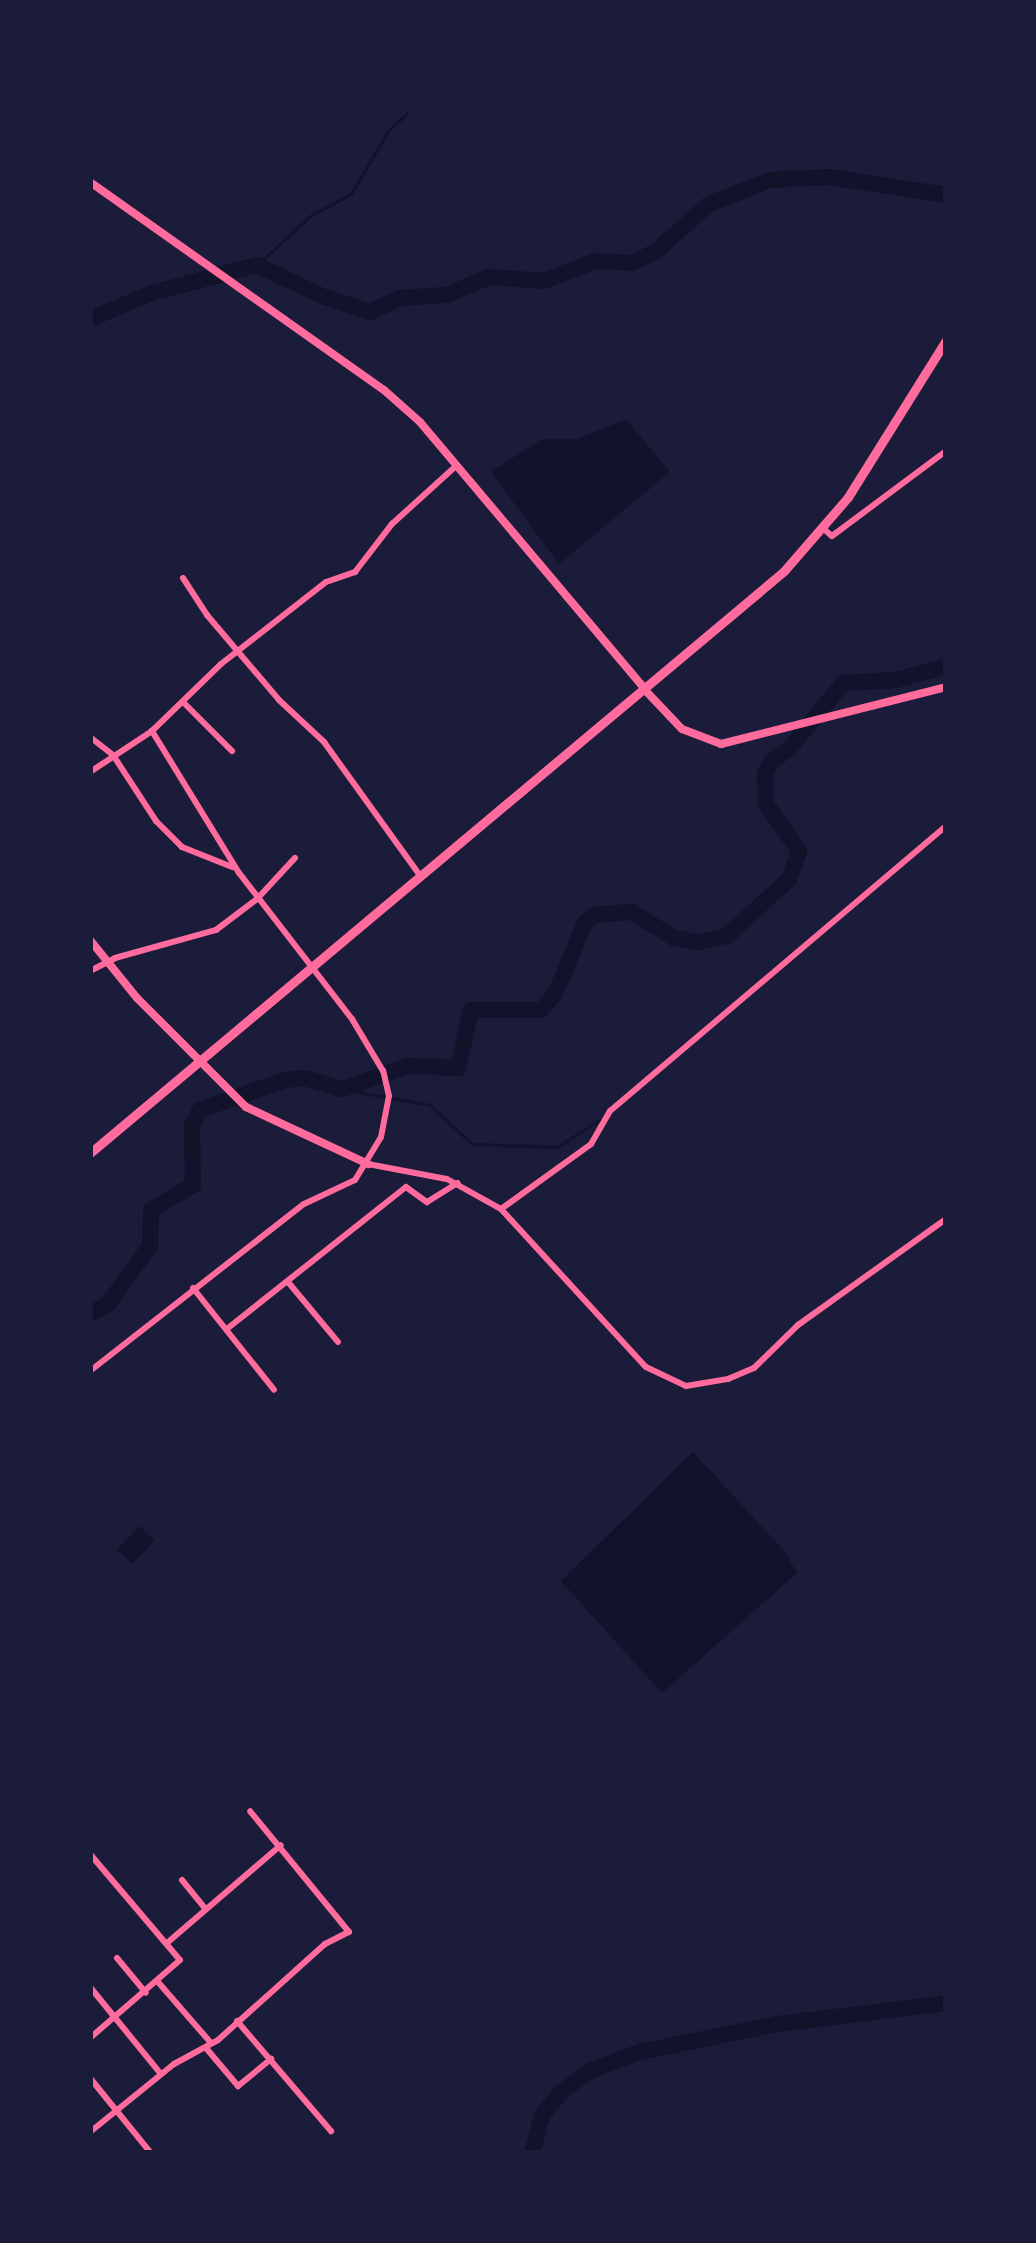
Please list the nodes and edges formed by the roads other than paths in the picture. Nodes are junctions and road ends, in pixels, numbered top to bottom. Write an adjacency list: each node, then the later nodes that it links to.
1 (90, 182): 5 (main road)
2 (946, 340): 3 (main road)
3 (942, 354): 6 (main road)
4 (946, 451): 6 (street)
5 (459, 464): 8 (street); 10 (main road)
6 (825, 530): 10 (main road)
7 (183, 578): 8 (street)
8 (241, 650): 11 (street); 20 (street)
9 (946, 687): 10 (main road)
10 (643, 688): 20 (main road)
11 (184, 703): 12 (street); 14 (street)
12 (152, 731): 15 (street); 19 (street)
13 (90, 737): 15 (street)
14 (232, 751)
15 (113, 755): 16 (street); 19 (street)
16 (90, 772)
17 (946, 826): 30 (street)
18 (295, 858): 21 (street)
19 (239, 873): 21 (street)
20 (421, 877): 25 (main road)
21 (257, 899): 23 (street); 25 (street)
22 (90, 940): 23 (main road)
23 (106, 961): 24 (street); 26 (main road)
24 (90, 971)
25 (312, 971): 26 (main road); 28 (street)
26 (201, 1062): 27 (main road); 28 (main road)
27 (90, 1153)
28 (368, 1164): 29 (street); 33 (street)
29 (458, 1183): 30 (street); 32 (street)
30 (501, 1209): 31 (street)
31 (946, 1220)
32 (288, 1282): 34 (street); 35 (street)
33 (193, 1288): 34 (street); 36 (street)
34 (228, 1328): 37 (street)
35 (338, 1342)
36 (90, 1371)
37 (274, 1390)
38 (250, 1811): 39 (street)
39 (280, 1845): 42 (street); 49 (street)
40 (90, 1854): 43 (street)
41 (182, 1880): 42 (street)
42 (205, 1908): 43 (street)
43 (167, 1943): 45 (street)
44 (117, 1958): 47 (street)
45 (158, 1982): 47 (street); 51 (street)
46 (90, 1987): 48 (street)
47 (146, 1993): 48 (street)
48 (117, 2017): 50 (street); 53 (street)
49 (237, 2020): 51 (street); 52 (street)
50 (90, 2038)
51 (209, 2046): 52 (street); 53 (street)
52 (271, 2060): 56 (street)
53 (161, 2074): 55 (street)
54 (90, 2078): 55 (street)
55 (118, 2108): 57 (street); 58 (street)
56 (331, 2131)
57 (90, 2132)
58 (151, 2153)

